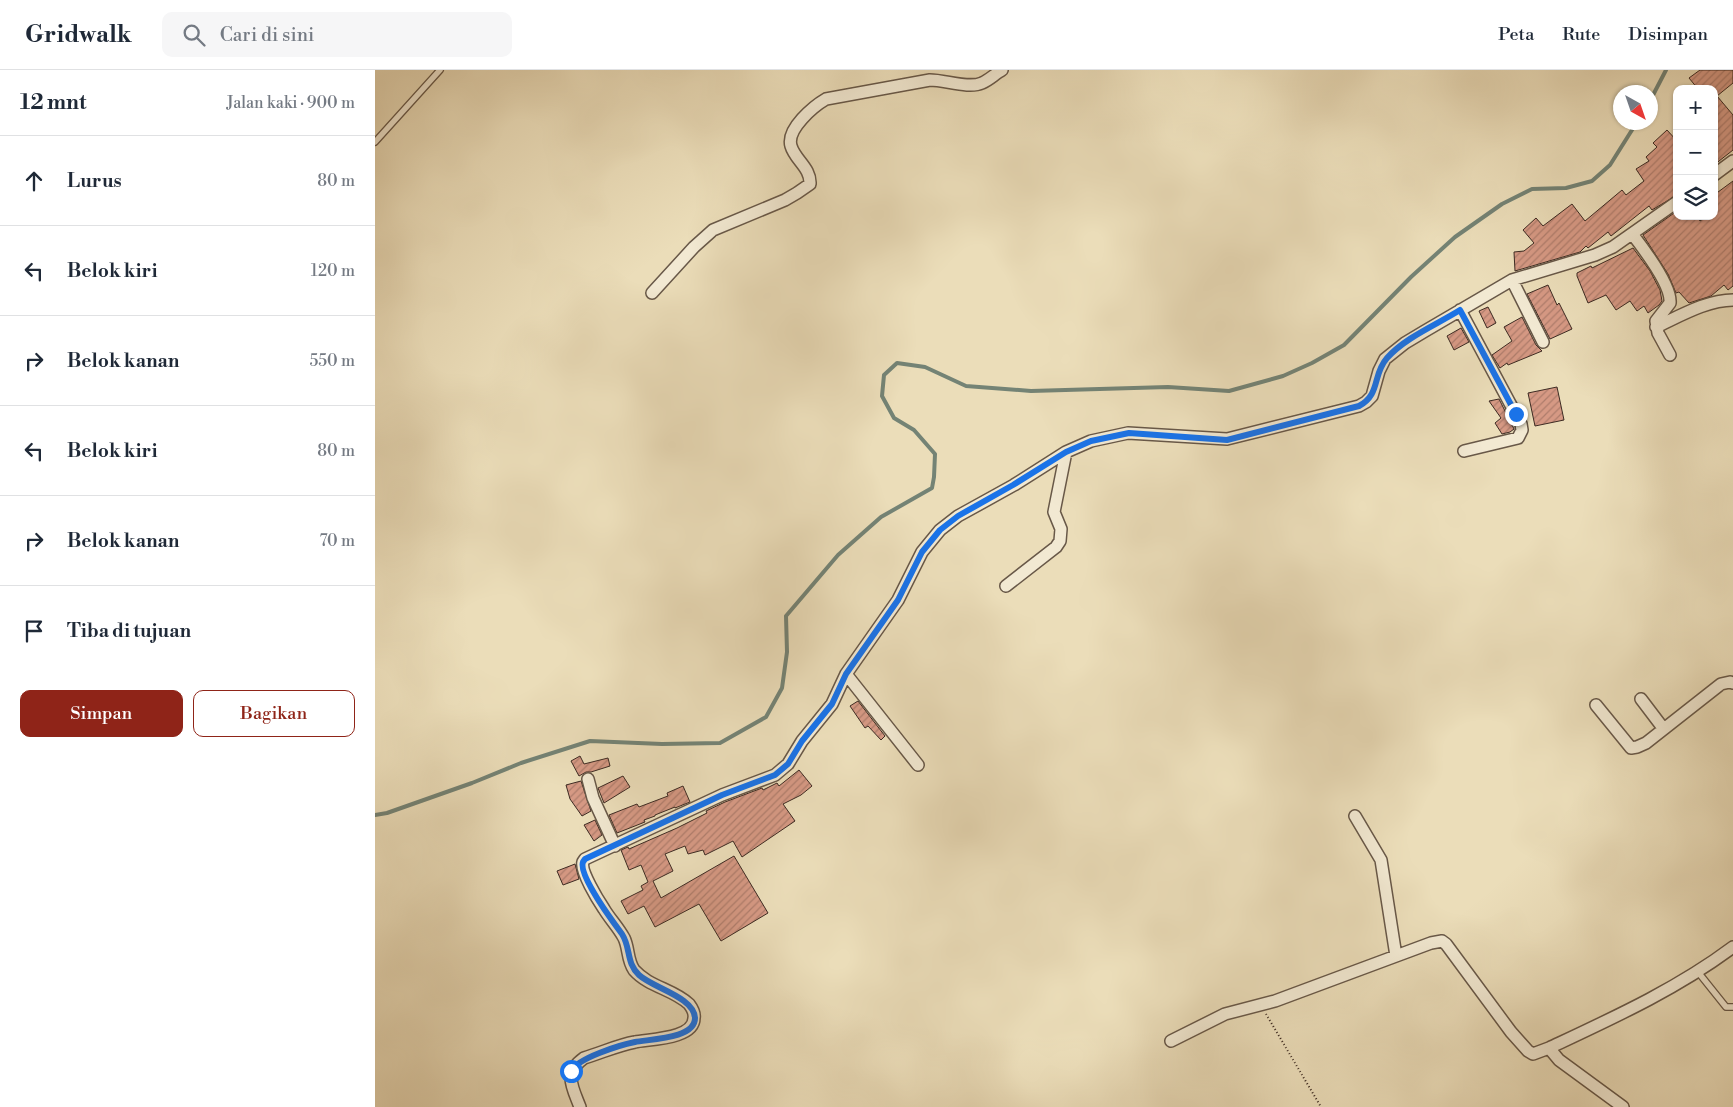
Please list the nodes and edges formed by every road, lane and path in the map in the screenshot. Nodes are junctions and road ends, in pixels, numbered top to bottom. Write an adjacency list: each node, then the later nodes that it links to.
1 (439, 70): 3 (lane)
2 (1002, 70): 9 (street)
3 (375, 142)
4 (1733, 162): 5 (street)
5 (1718, 172)
6 (1673, 205): 7 (street)
7 (1633, 234): 8 (street); 12 (street)
8 (1511, 280): 11 (street); 13 (street)
9 (652, 293)
10 (1733, 300): 12 (street)
11 (1460, 310): 15 (street); 16 (street)
12 (1656, 327): 14 (street)
13 (1543, 342)
14 (1670, 355)
15 (1464, 451)
16 (1066, 452): 17 (street); 18 (street)
17 (1006, 586)
18 (846, 674): 23 (street); 26 (street)
19 (1733, 683): 22 (street)
20 (1641, 700): 22 (street)
21 (1596, 705): 22 (street)
22 (1663, 728)
23 (918, 765)
24 (588, 779): 26 (street)
25 (1355, 816): 28 (street)
26 (615, 846): 34 (street)
27 (1733, 947): 29 (street)
28 (1396, 956): 30 (street); 33 (street)
29 (1698, 972): 31 (lane); 33 (street)
30 (1261, 1006): 32 (street); 35 (path)
31 (1733, 1008)
32 (1171, 1041)
33 (1549, 1048): 36 (street)
34 (580, 1107)
35 (1321, 1107)
36 (1623, 1107)

